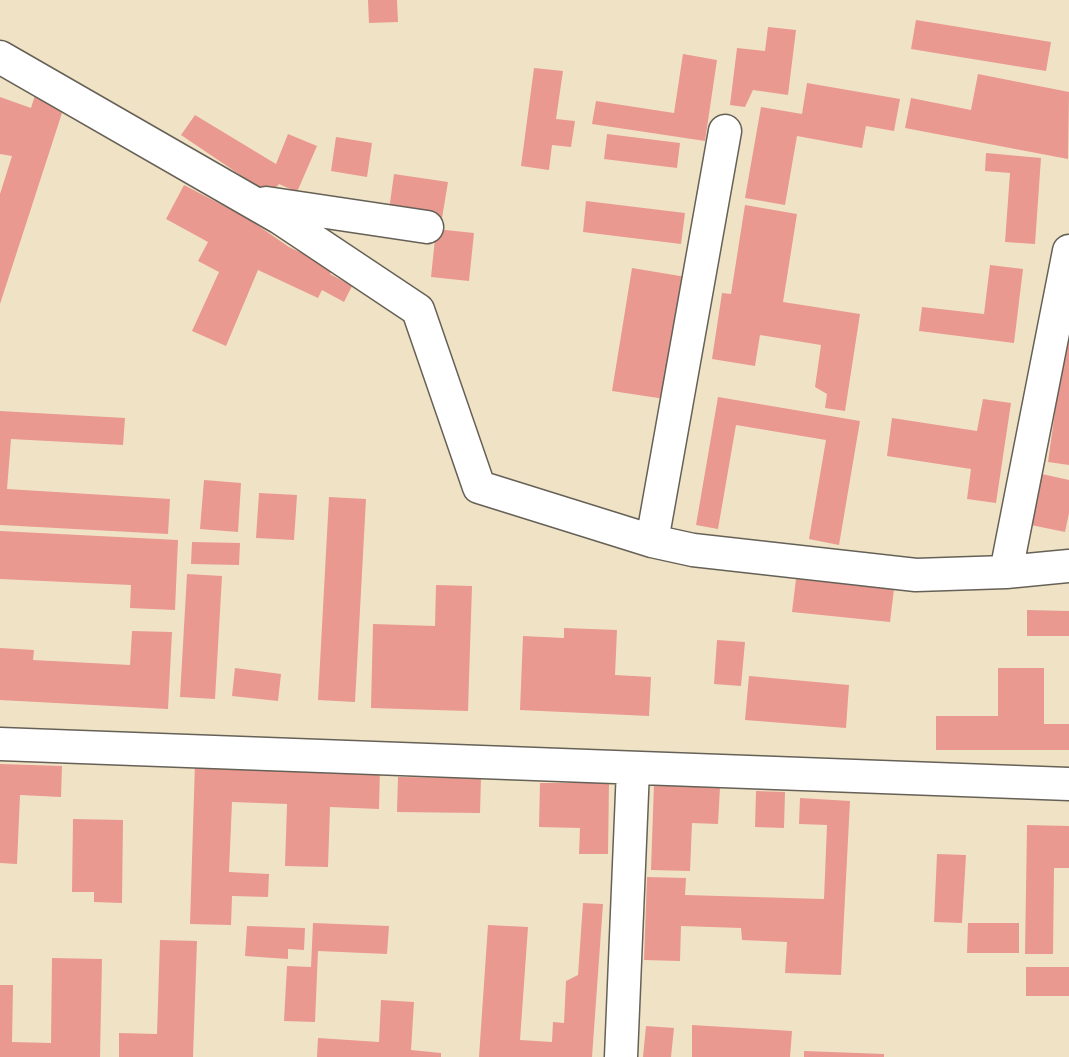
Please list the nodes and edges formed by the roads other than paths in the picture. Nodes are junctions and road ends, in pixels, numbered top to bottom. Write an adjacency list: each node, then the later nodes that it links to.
1 (0, 57): 3 (street)
2 (725, 131): 6 (street)
3 (251, 201): 4 (street); 6 (street)
4 (427, 227)
5 (1069, 251): 8 (street)
6 (652, 541): 8 (street)
7 (1069, 566): 8 (street)
8 (1006, 572)
9 (0, 744): 10 (street)
10 (633, 769): 11 (street); 12 (street)
11 (1069, 784)
12 (621, 1057)

